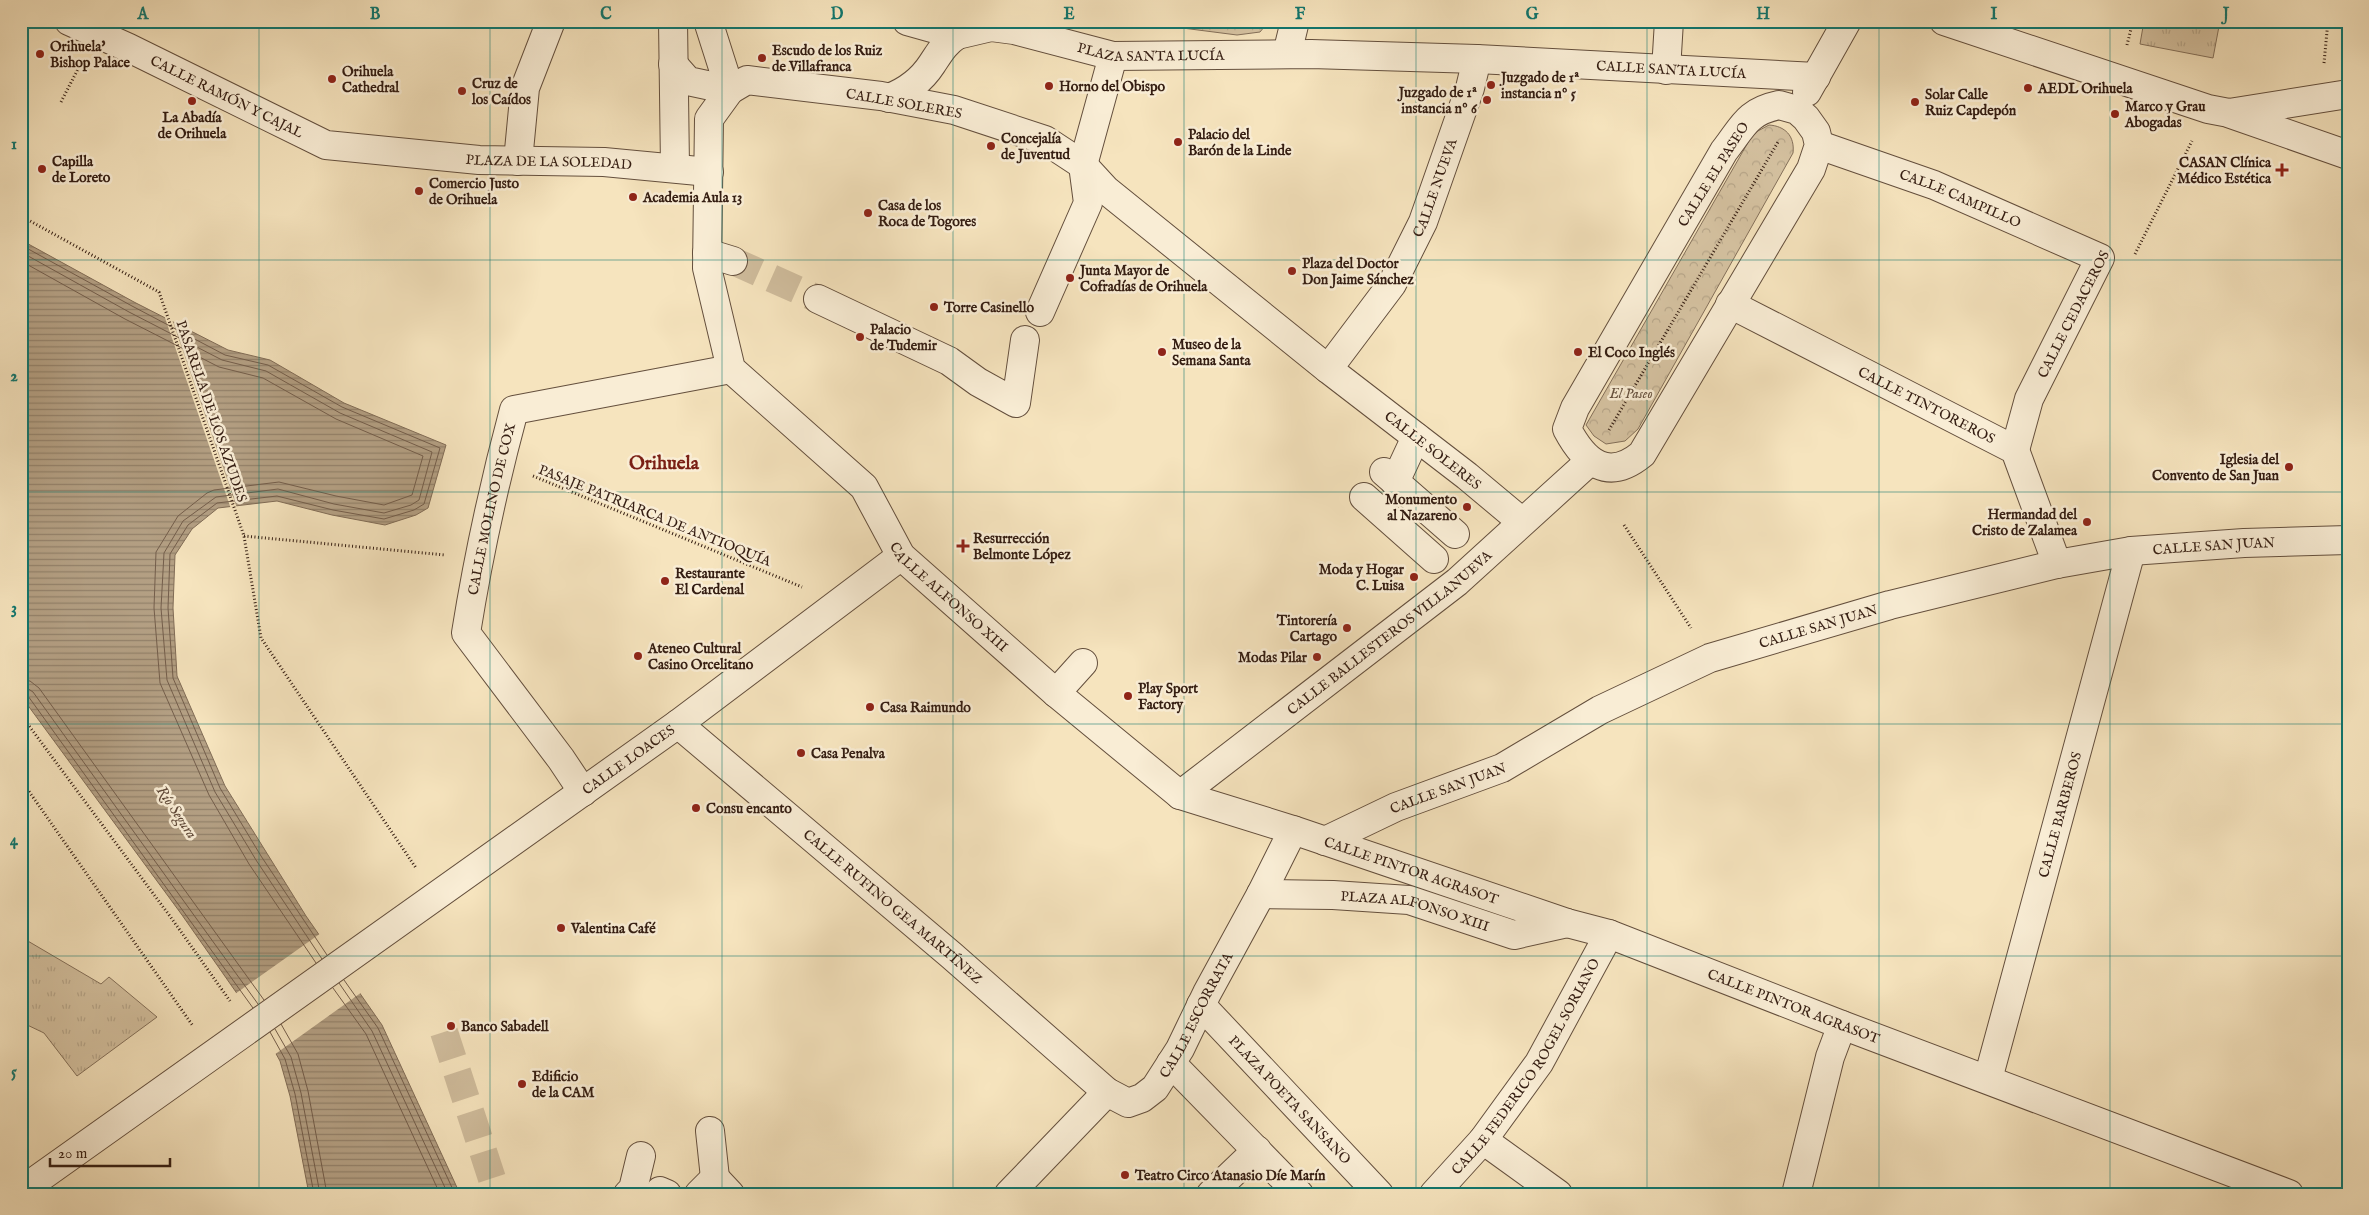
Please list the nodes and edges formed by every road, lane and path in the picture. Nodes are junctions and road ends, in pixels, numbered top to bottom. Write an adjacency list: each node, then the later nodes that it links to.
1 (69, 21): 12 (street, CALLE RAMÓN Y CAJAL)
2 (550, 21): 32 (street)
3 (673, 21): 17 (street)
4 (708, 21): 20 (street)
5 (907, 21): 13 (street)
6 (1295, 21): 14 (street)
7 (1669, 21): 18 (street)
8 (1847, 21): 19 (street)
9 (1944, 21): 25 (street)
10 (2328, 21): 21 (path)
11 (992, 24): 13 (street); 15 (street, PLAZA SANTA LUCÍA)
12 (97, 34): 23 (path); 30 (street, CALLE RAMÓN Y CAJAL)
13 (957, 35): 22 (street)
14 (1287, 54): 15 (street, PLAZA SANTA LUCÍA); 16 (street, CALLE SANTA LUCÍA)
15 (1113, 56): 33 (street)
16 (1477, 59): 18 (street, CALLE SANTA LUCÍA); 48 (street, CALLE NUEVA)
17 (673, 64): 20 (street); 27 (street)
18 (1666, 70): 19 (street, CALLE SANTA LUCÍA)
19 (1816, 77): 24 (street)
20 (730, 90): 22 (street, CALLE SOLERES); 26 (street)
21 (2335, 96): 25 (street)
22 (889, 98): 33 (street, CALLE SOLERES)
23 (61, 102)
24 (1797, 110): 29 (street); 55 (street, CALLE EL PASEO)
25 (2218, 111): 31 (street); 40 (path, CALLE CEDACEROS)
26 (709, 118): 27 (street); 37 (street)
27 (674, 134): 35 (street)
28 (1780, 138): 36 (path)
29 (1819, 145): 40 (street, CALLE CAMPILLO); 44 (street)
30 (390, 151): 32 (street, PLAZA DE LA SOLEDAD)
31 (2348, 156)
32 (518, 160): 35 (street, PLAZA DE LA SOLEDAD)
33 (1083, 165): 45 (street); 48 (street, CALLE SOLERES)
34 (1755, 165): 36 (path)
35 (675, 167): 37 (street, PLAZA DE LA SOLEDAD)
36 (1762, 170): 38 (path); 50 (path)
37 (708, 172): 41 (street)
38 (1768, 173)
39 (21, 216): 61 (path, PASARELA DE LOS AZUDES)
40 (2100, 258): 54 (street, CALLE CEDACEROS)
41 (707, 261): 42 (street); 47 (street)
42 (733, 261)
43 (818, 299): 46 (street)
44 (1730, 304): 54 (street, CALLE TINTOREROS); 55 (street)
45 (1040, 312)
46 (1025, 340)
47 (731, 369): 56 (street, CALLE MOLINO DE COX); 64 (street, CALLE ALFONSO XIII)
48 (1335, 374): 53 (street, CALLE SOLERES)
49 (1624, 389): 50 (path)
50 (1631, 393): 51 (path); 52 (path)
51 (1638, 397)
52 (1607, 433)
53 (1416, 437): 58 (street, CALLE SOLERES); 60 (street)
54 (2016, 450): 67 (street)
55 (1590, 462): 58 (street, CALLE BALLESTEROS VILLANUEVA)
56 (500, 463): 65 (street, CALLE MOLINO DE COX); 68 (path, PASAJE PATRIARCA DE ANTIOQUÍA)
57 (1364, 497): 66 (street)
58 (1522, 522): 76 (street, CALLE BALLESTEROS VILLANUEVA)
59 (1624, 525): 69 (path)
60 (1454, 534)
61 (244, 536): 65 (path); 80 (path, PASARELA DE LOS AZUDES)
62 (2348, 540): 63 (street, CALLE SAN JUAN)
63 (2131, 551): 67 (street, CALLE SAN JUAN); 88 (street, CALLE BARBEROS)
64 (901, 556): 71 (street, CALLE ALFONSO XIII); 73 (street, CALLE LOACES)
65 (478, 558): 75 (street, CALLE MOLINO DE COX)
66 (1434, 559)
67 (2057, 564): 69 (street, CALLE SAN JUAN)
68 (802, 587)
69 (1710, 658): 78 (street, CALLE SAN JUAN)
70 (1083, 663): 71 (street)
71 (1056, 693): 76 (street, CALLE ALFONSO XIII)
72 (21, 715): 83 (path)
73 (678, 724): 75 (street, CALLE LOACES); 89 (street, CALLE RUFINO GEA MARTÍNEZ)
74 (21, 780): 86 (path)
75 (583, 792): 80 (street, CALLE LOACES)
76 (1180, 795): 77 (street, CALLE ALFONSO XIII)
77 (1293, 830): 78 (street, CALLE PINTOR AGRASOT); 79 (street, CALLE ESCORRATA)
78 (1325, 841): 81 (street, CALLE PINTOR AGRASOT)
79 (1261, 894): 81 (street, PLAZA ALFONSO XIII); 84 (street, CALLE ESCORRATA)
80 (434, 895): 96 (street, CALLE LOACES)
81 (1566, 923): 82 (street, CALLE PINTOR AGRASOT)
82 (1609, 934): 85 (street, CALLE PINTOR AGRASOT); 91 (street, CALLE FEDERICO ROGEL SORIANO)
83 (230, 1002)
84 (1201, 1005): 87 (street, CALLE ESCORRATA); 101 (street, PLAZA POETA SANSANO)
85 (1842, 1025): 88 (street, CALLE PINTOR AGRASOT); 104 (street)
86 (193, 1027)
87 (1171, 1063): 89 (street, CALLE ESCORRATA); 92 (street)
88 (1988, 1079): 97 (street, CALLE PINTOR AGRASOT)
89 (1107, 1092): 98 (street)
90 (710, 1131): 94 (street)
91 (1483, 1140): 102 (street, CALLE FEDERICO ROGEL SORIANO); 103 (street)
92 (1257, 1150): 99 (street); 100 (street)
93 (641, 1156): 95 (street)
94 (715, 1188)
95 (649, 1190)
96 (21, 1191)
97 (2282, 1192)
98 (1009, 1194)
99 (1211, 1194)
100 (1299, 1194)
101 (1379, 1194)
102 (1434, 1194)
103 (1558, 1194)
104 (1796, 1194)

